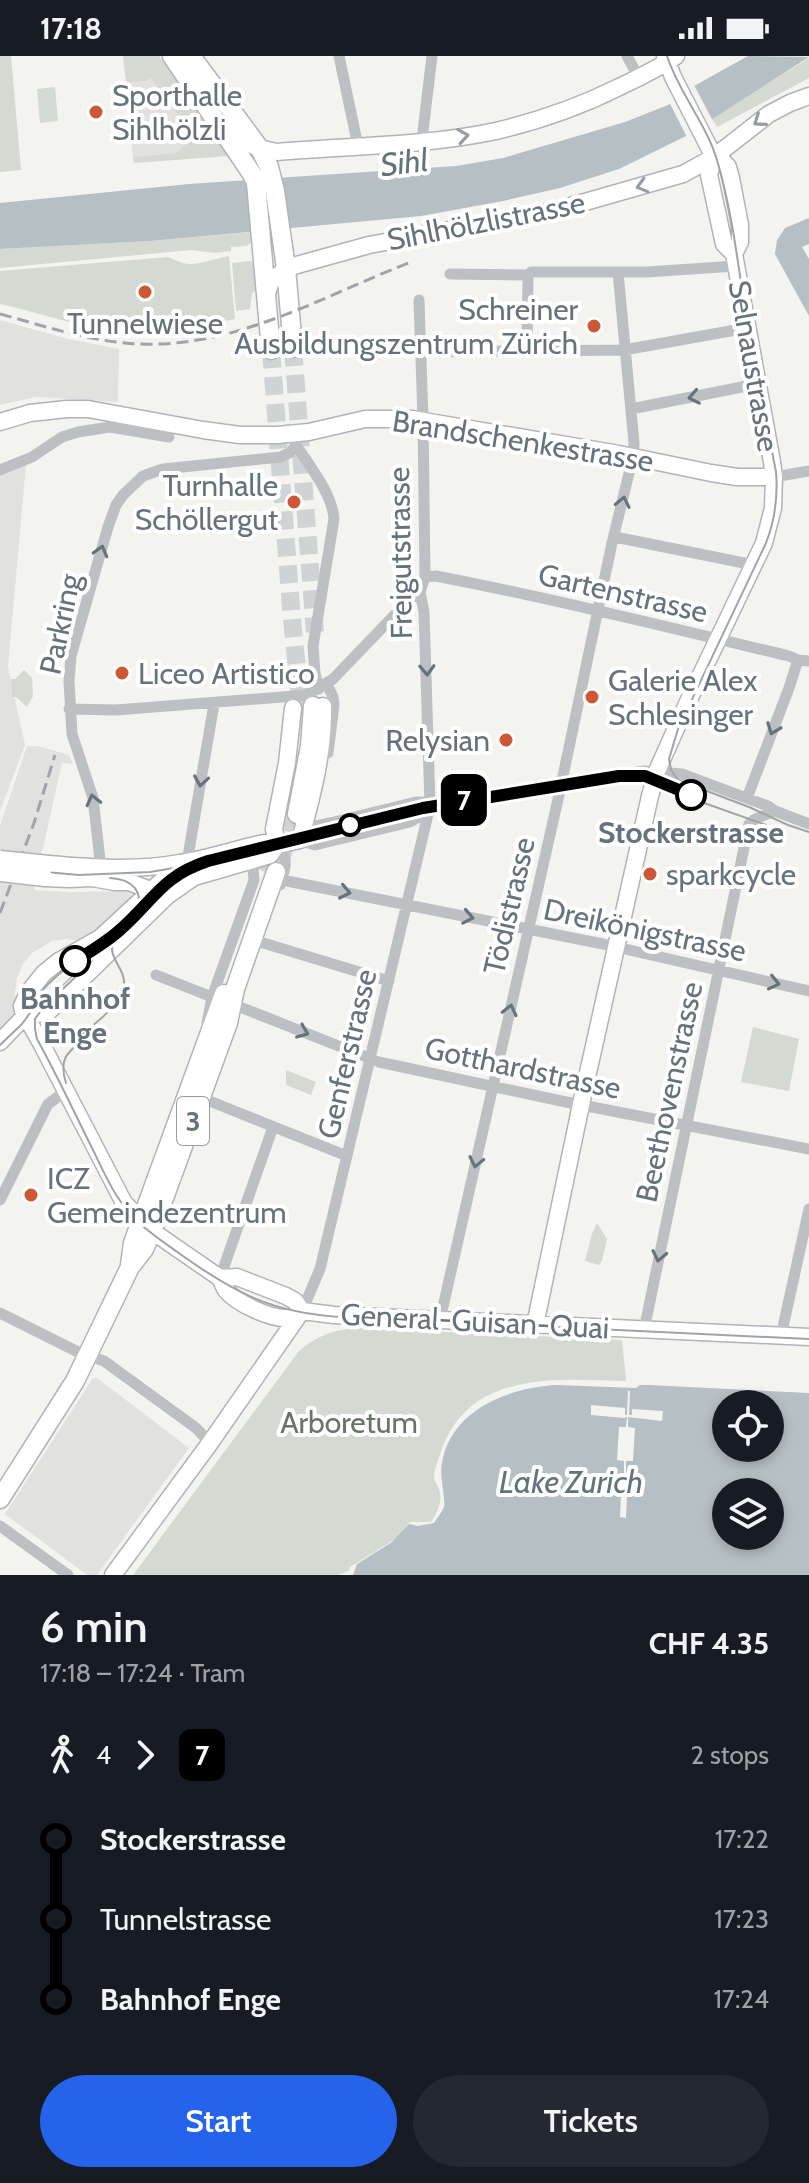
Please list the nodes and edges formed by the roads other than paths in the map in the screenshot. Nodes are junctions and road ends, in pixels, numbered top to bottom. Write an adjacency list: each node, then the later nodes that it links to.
1 (172, 56): 9 (main road)
2 (191, 56): 12 (main road)
3 (339, 56): 11 (street)
4 (432, 56): 10 (street)
5 (627, 56): 7 (street)
6 (670, 58): 7 (street); 13 (street)
7 (639, 78): 10 (street, one-way to 7)
8 (809, 96): 13 (street, one-way to 13)
9 (211, 114): 12 (street); 19 (main road)
10 (424, 142): 11 (street)
11 (358, 146): 12 (street)
12 (260, 149): 15 (main road)
13 (714, 157): 14 (street, Selnaustrasse); 15 (street, Sihlhölzlistrasse, one-way to 15)
14 (735, 260): 16 (street); 21 (street, Selnaustrasse)
15 (286, 268): 19 (street); 22 (main road)
16 (618, 272): 18 (street); 25 (street, Tödistrasse)
17 (450, 274): 18 (street)
18 (528, 275): 24 (street)
19 (267, 293): 23 (main road)
20 (419, 300): 26 (street, Freigutstrasse)
21 (747, 328): 25 (street); 27 (street, Selnaustrasse)
22 (293, 348)
23 (271, 350)
24 (527, 350): 25 (street); 26 (street)
25 (624, 350): 28 (street, Tödistrasse)
26 (419, 352): 29 (street, Freigutstrasse)
27 (757, 384): 28 (street, one-way to 28); 36 (street, Selnaustrasse)
28 (631, 409): 33 (street, Tödistrasse)
29 (423, 419): 32 (street, Brandschenkestrasse); 33 (street, Brandschenkestrasse); 39 (street, Freigutstrasse)
30 (0, 422): 32 (street, Brandschenkestrasse)
31 (169, 437): 34 (street)
32 (295, 440): 44 (street); 46 (street, Parkring, one-way to 32)
33 (633, 457): 36 (street, Brandschenkestrasse); 37 (street, Tödistrasse, one-way to 33)
34 (0, 470)
35 (809, 471): 36 (street, Brandschenkestrasse)
36 (774, 477): 38 (street)
37 (615, 537): 38 (street); 41 (street, Tödistrasse)
38 (754, 565): 42 (street)
39 (425, 577): 40 (street, Freigutstrasse); 41 (street, Gartenstrasse)
40 (420, 592): 44 (street); 51 (street, Freigutstrasse, one-way to 51)
41 (598, 612): 42 (street, Gartenstrasse); 49 (street, Tödistrasse)
42 (719, 639): 43 (street, Gartenstrasse); 48 (street)
43 (803, 660): 50 (street, one-way to 50)
44 (313, 700): 45 (street, Parkring); 47 (street); 53 (main road); 55 (street); 56 (street)
45 (214, 704): 46 (street, Parkring); 59 (street, one-way to 59)
46 (69, 709): 62 (street, one-way to 46)
47 (328, 753)
48 (657, 771): 49 (street); 50 (street); 70 (street)
49 (562, 783): 51 (street); 68 (street, Tödistrasse)
50 (747, 798): 52 (street)
51 (430, 806): 55 (street); 55 (street); 67 (street, Genferstrasse)
52 (775, 811): 54 (street); 71 (street, Beethovenstrasse)
53 (292, 814)
54 (809, 824)
55 (300, 840): 56 (street)
56 (277, 845): 58 (street); 59 (street); 63 (street)
57 (0, 859): 60 (street, bridge)
58 (249, 861): 65 (street); 75 (street)
59 (184, 862): 62 (street); 65 (street)
60 (47, 871): 61 (street, bridge); 62 (street)
61 (0, 873)
62 (96, 874): 64 (street)
63 (274, 874): 67 (street, Dreikönigstrasse, one-way to 67); 69 (street); 76 (main road, 3); 78 (main road, 3)
64 (115, 882): 65 (street); 66 (street)
65 (159, 894): 66 (street); 77 (street)
66 (137, 904): 77 (street)
67 (407, 904): 68 (street, Dreikönigstrasse, one-way to 68); 73 (street, Genferstrasse)
68 (528, 929): 70 (street, Dreikönigstrasse); 81 (street, Tödistrasse, one-way to 68)
69 (260, 942): 73 (street); 76 (street)
70 (616, 946): 71 (street, Dreikönigstrasse); 84 (street)
71 (720, 970): 74 (street, Dreikönigstrasse, one-way to 74); 85 (street, Beethovenstrasse)
72 (156, 975): 75 (street)
73 (389, 981): 80 (street, Genferstrasse)
74 (809, 991)
75 (212, 997): 78 (street)
76 (233, 1008): 80 (street, Gotthardstrasse, one-way to 80); 83 (main road, 3)
77 (24, 1017): 79 (street); 82 (street)
78 (209, 1035): 91 (main road, 3)
79 (0, 1042)
80 (370, 1059): 81 (street, Gotthardstrasse); 88 (street, Genferstrasse)
81 (493, 1086): 84 (street, Gotthardstrasse); 95 (street, Tödistrasse, one-way to 95)
82 (66, 1091): 89 (street); 91 (street)
83 (202, 1098): 86 (street); 91 (main road, 3)
84 (581, 1105): 85 (street, Gotthardstrasse); 96 (street)
85 (686, 1125): 87 (street, Gotthardstrasse); 97 (street, Beethovenstrasse, one-way to 97)
86 (273, 1127): 88 (street); 92 (street)
87 (809, 1149)
88 (347, 1156): 93 (street, Genferstrasse)
89 (0, 1200)
90 (809, 1209): 98 (street)
91 (146, 1226): 92 (street); 100 (main road, 3)
92 (220, 1278): 93 (street); 93 (street)
93 (302, 1311): 95 (street, General-Guisan-Quai); 101 (street, General-Guisan-Quai)
94 (0, 1313): 100 (street)
95 (440, 1320): 96 (street, General-Guisan-Quai)
96 (535, 1325): 97 (street, General-Guisan-Quai)
97 (644, 1330): 98 (street, General-Guisan-Quai)
98 (781, 1336): 99 (street, General-Guisan-Quai)
99 (809, 1337)
100 (88, 1355): 101 (street); 102 (main road, 3)
101 (210, 1443): 105 (street, General-Guisan-Quai)
102 (0, 1499)
103 (0, 1526): 104 (street)
104 (68, 1575)
105 (113, 1575)

